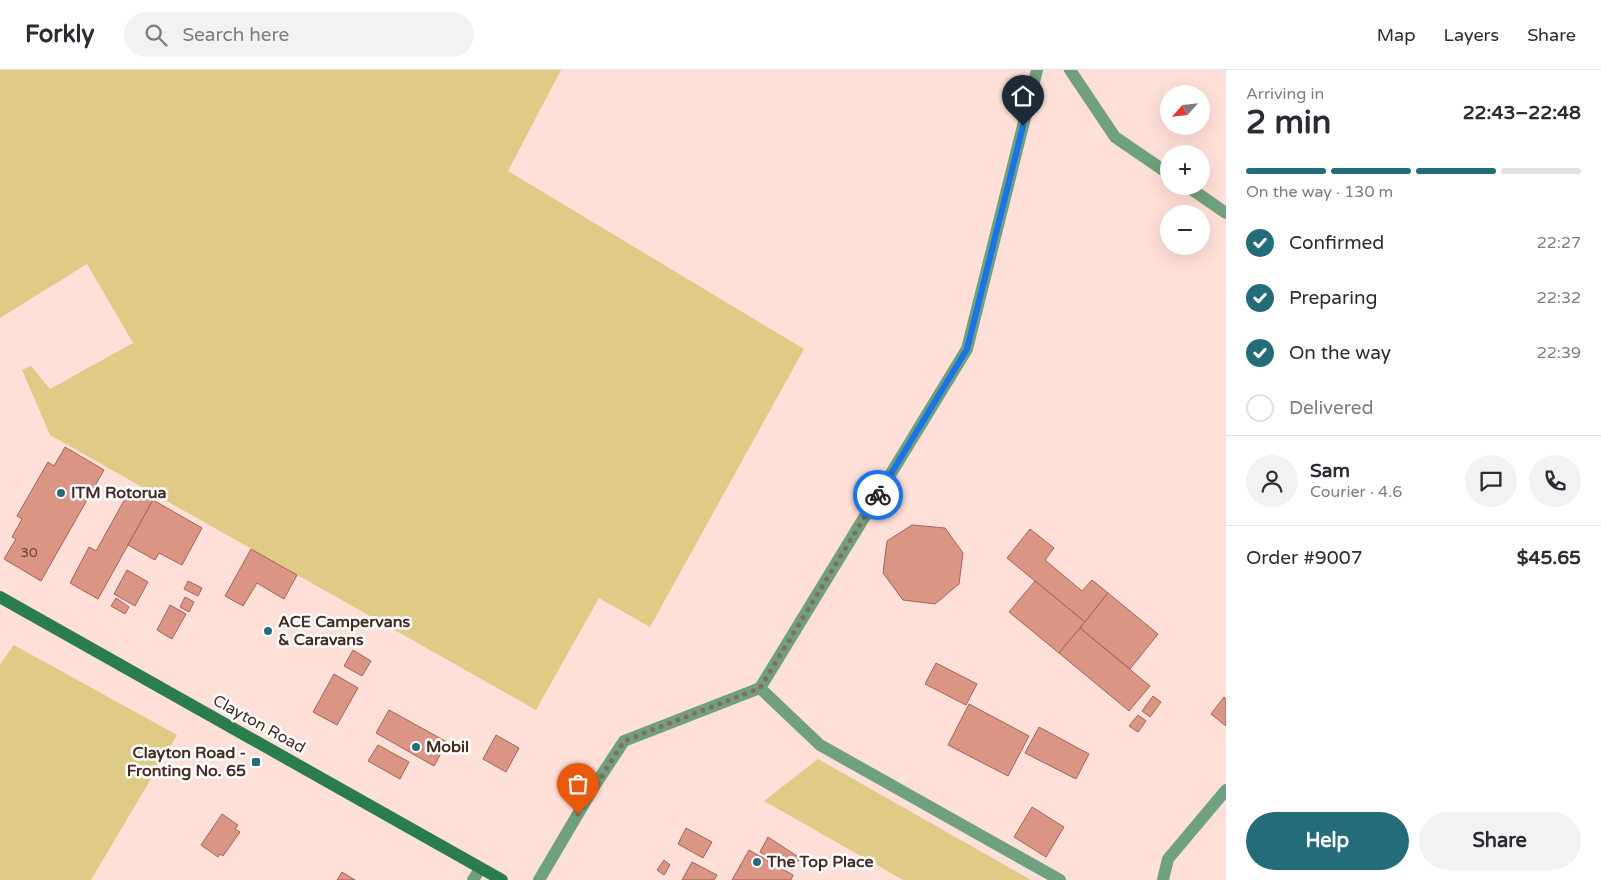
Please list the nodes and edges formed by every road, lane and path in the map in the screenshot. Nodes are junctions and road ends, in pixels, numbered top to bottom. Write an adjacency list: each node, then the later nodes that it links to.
1 (1037, 70): 7 (street)
2 (1070, 70): 3 (street)
3 (1160, 168)
4 (1200, 195): 5 (street)
5 (1226, 213)
6 (0, 597): 9 (main road, Clayton Road)
7 (760, 688): 11 (street); 12 (street)
8 (1226, 790): 13 (street)
9 (477, 874): 10 (main road, Clayton Road)
10 (502, 880)
11 (539, 880)
12 (1060, 880)
13 (1163, 880)

